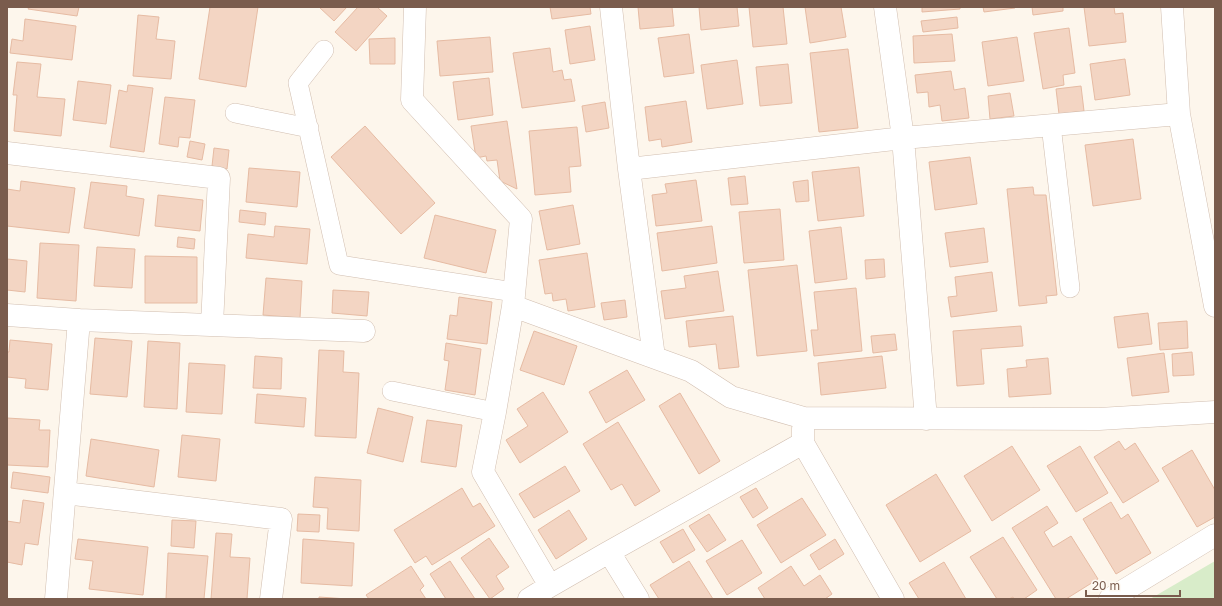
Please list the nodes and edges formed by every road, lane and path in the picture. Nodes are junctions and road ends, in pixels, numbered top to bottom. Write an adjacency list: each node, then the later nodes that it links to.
1 (415, 7): 14 (street)
2 (610, 7): 12 (street)
3 (885, 7): 10 (street)
4 (1172, 7): 7 (street)
5 (324, 50): 9 (lane)
6 (235, 113): 9 (lane)
7 (1179, 114): 8 (street); 15 (street)
8 (1051, 125): 10 (street); 13 (lane)
9 (309, 128): 14 (lane)
10 (903, 138): 12 (street); 25 (street)
11 (7, 153): 18 (street)
12 (629, 169): 20 (street)
13 (1070, 288)
14 (514, 299): 20 (street); 22 (street)
15 (1215, 306)
16 (7, 315): 17 (street)
17 (79, 320): 18 (street); 27 (street)
18 (212, 325): 19 (street)
19 (364, 331)
20 (654, 357): 24 (street)
21 (392, 391): 22 (lane)
22 (495, 412): 30 (street)
23 (1215, 412): 25 (street)
24 (804, 418): 25 (street); 26 (street)
25 (926, 419)
26 (803, 443): 29 (street); 35 (street)
27 (65, 493): 31 (street); 32 (street)
28 (1215, 535): 36 (street)
29 (609, 552): 30 (street); 34 (street)
30 (550, 586): 33 (street)
31 (56, 599)
32 (271, 599)
33 (529, 599)
34 (638, 599)
35 (893, 599)
36 (1110, 599)

